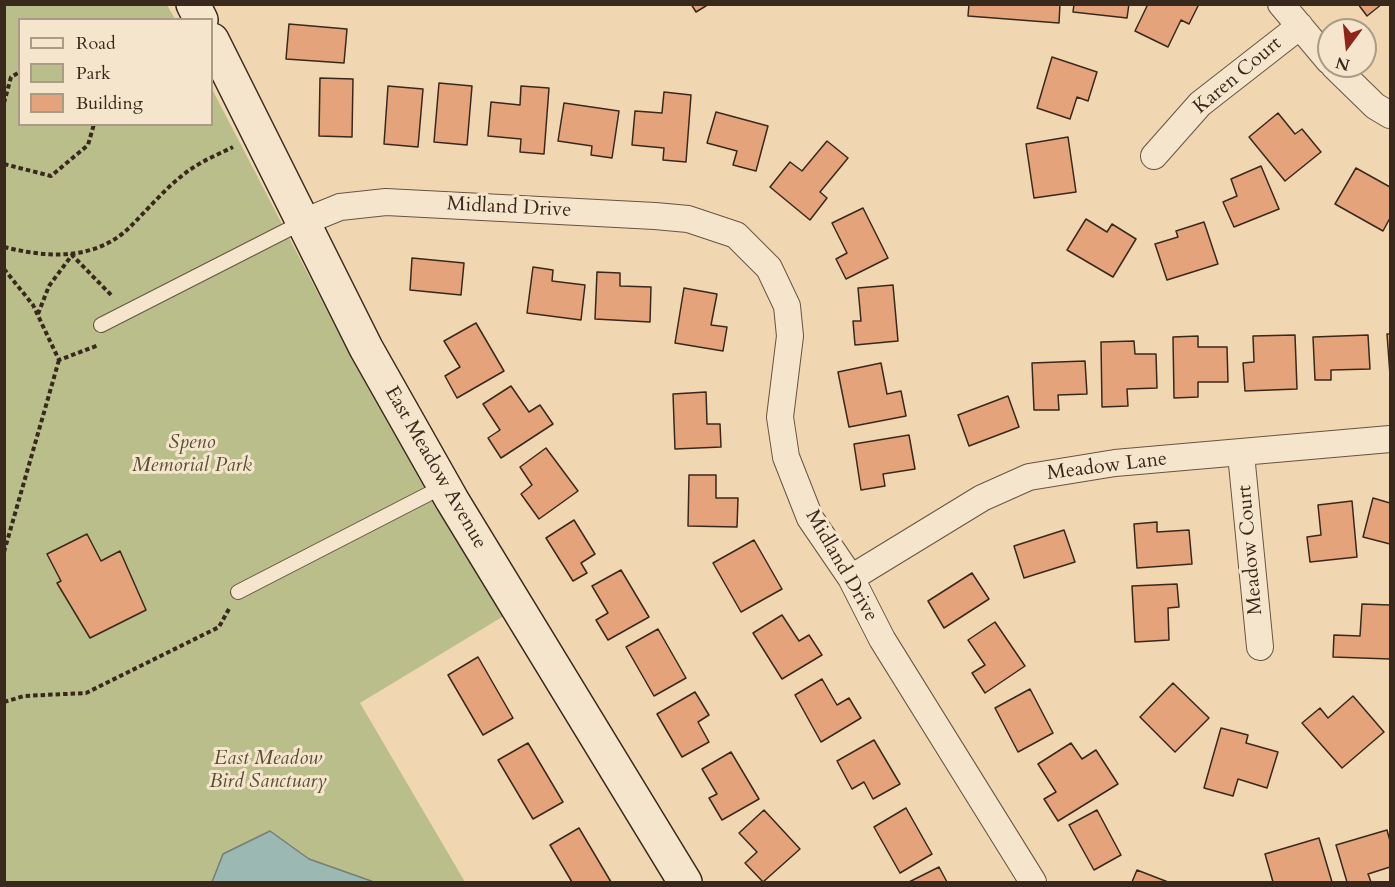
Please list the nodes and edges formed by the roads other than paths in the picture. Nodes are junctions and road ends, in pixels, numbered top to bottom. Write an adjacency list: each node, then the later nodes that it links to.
1 (193, 4): 3 (street)
2 (1281, 4): 4 (street)
3 (200, 18)
4 (1300, 26): 6 (street); 9 (street, Karen Court)
5 (213, 42): 10 (street, East Meadow Avenue)
6 (1317, 47)
7 (1346, 78): 8 (street)
8 (1390, 115)
9 (1154, 156)
10 (303, 222): 11 (lane); 14 (street, East Meadow Avenue); 15 (street, Midland Drive)
11 (100, 325)
12 (1390, 439): 13 (street, Meadow Lane)
13 (1241, 454): 15 (street, Meadow Lane); 17 (street, Meadow Court)
14 (444, 486): 16 (lane); 18 (street, East Meadow Avenue)
15 (851, 578): 19 (street, Midland Drive)
16 (238, 592)
17 (1260, 647)
18 (685, 882)
19 (1033, 882)

